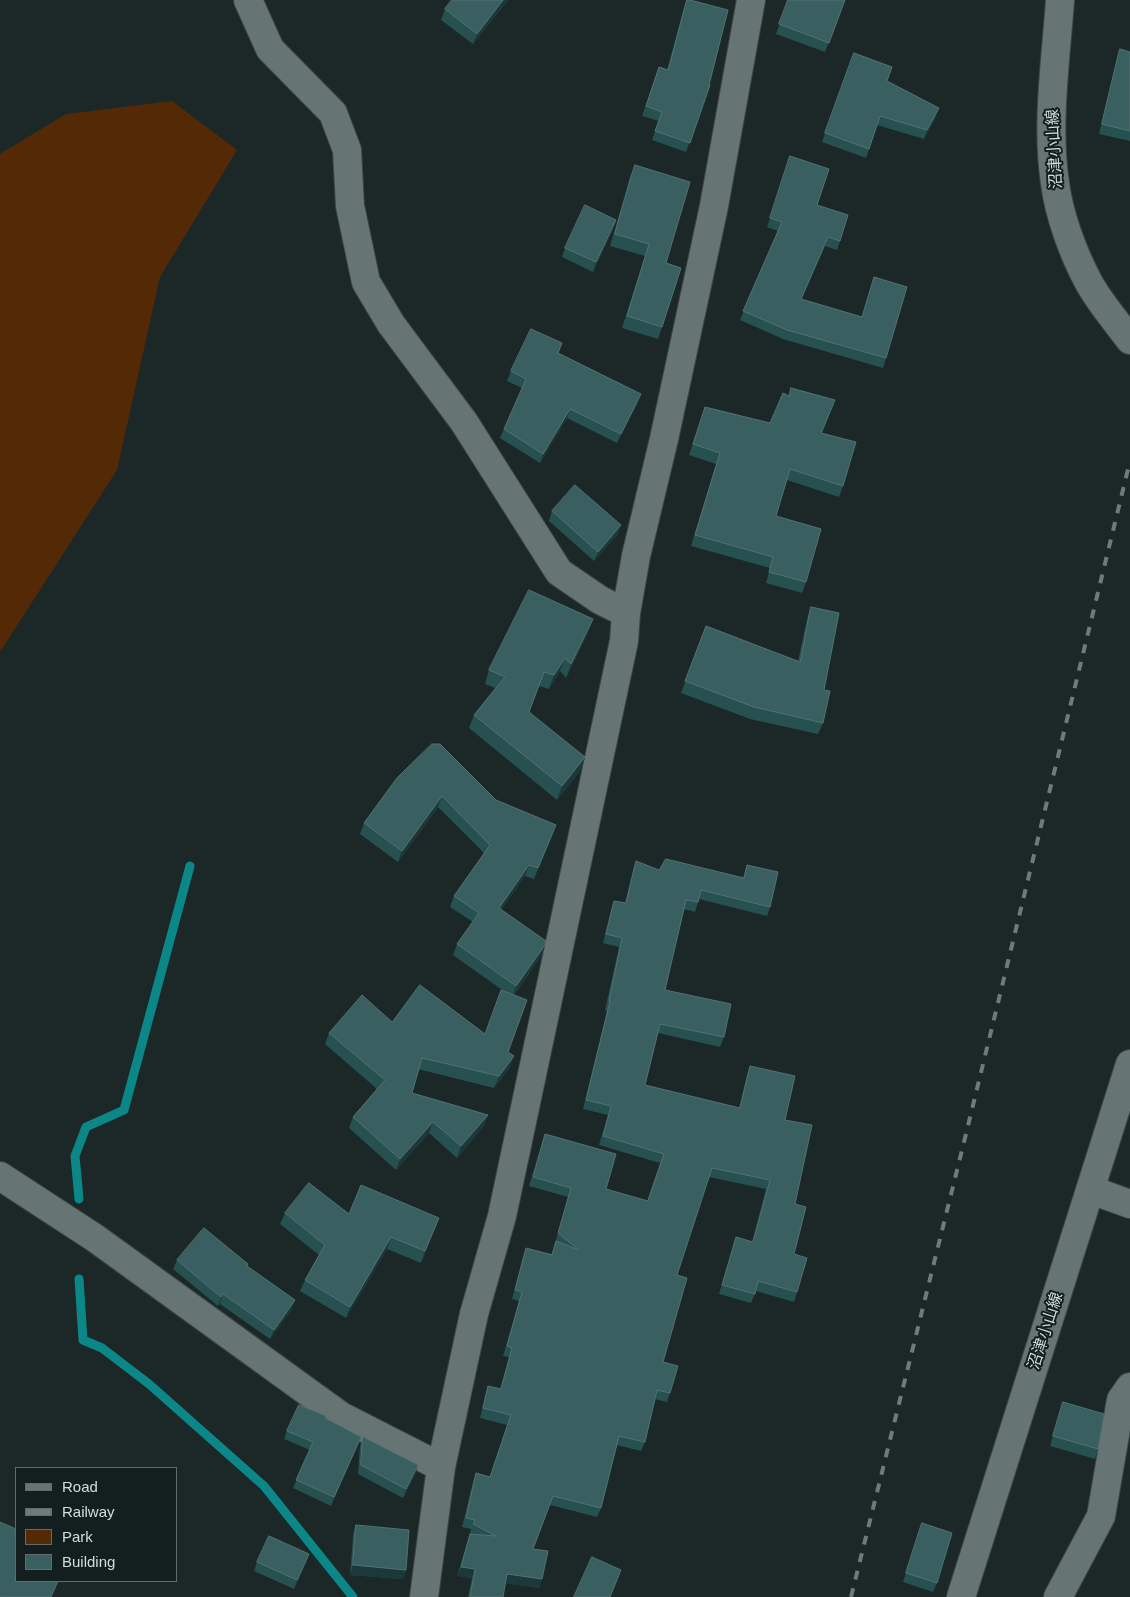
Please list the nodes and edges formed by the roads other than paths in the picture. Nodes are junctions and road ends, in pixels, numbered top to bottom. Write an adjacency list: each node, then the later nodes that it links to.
1 (248, 0): 5 (street)
2 (751, 0): 5 (street)
3 (1060, 0): 4 (street, 沼津小山線)
4 (1130, 340)
5 (626, 613): 11 (street)
6 (1130, 1064): 8 (street, 沼津小山線)
7 (0, 1176): 11 (street)
8 (1091, 1190): 9 (street); 13 (street, 沼津小山線)
9 (1130, 1204)
10 (1130, 1386): 14 (street)
11 (442, 1467): 12 (street)
12 (424, 1597)
13 (961, 1597)
14 (1058, 1597)

